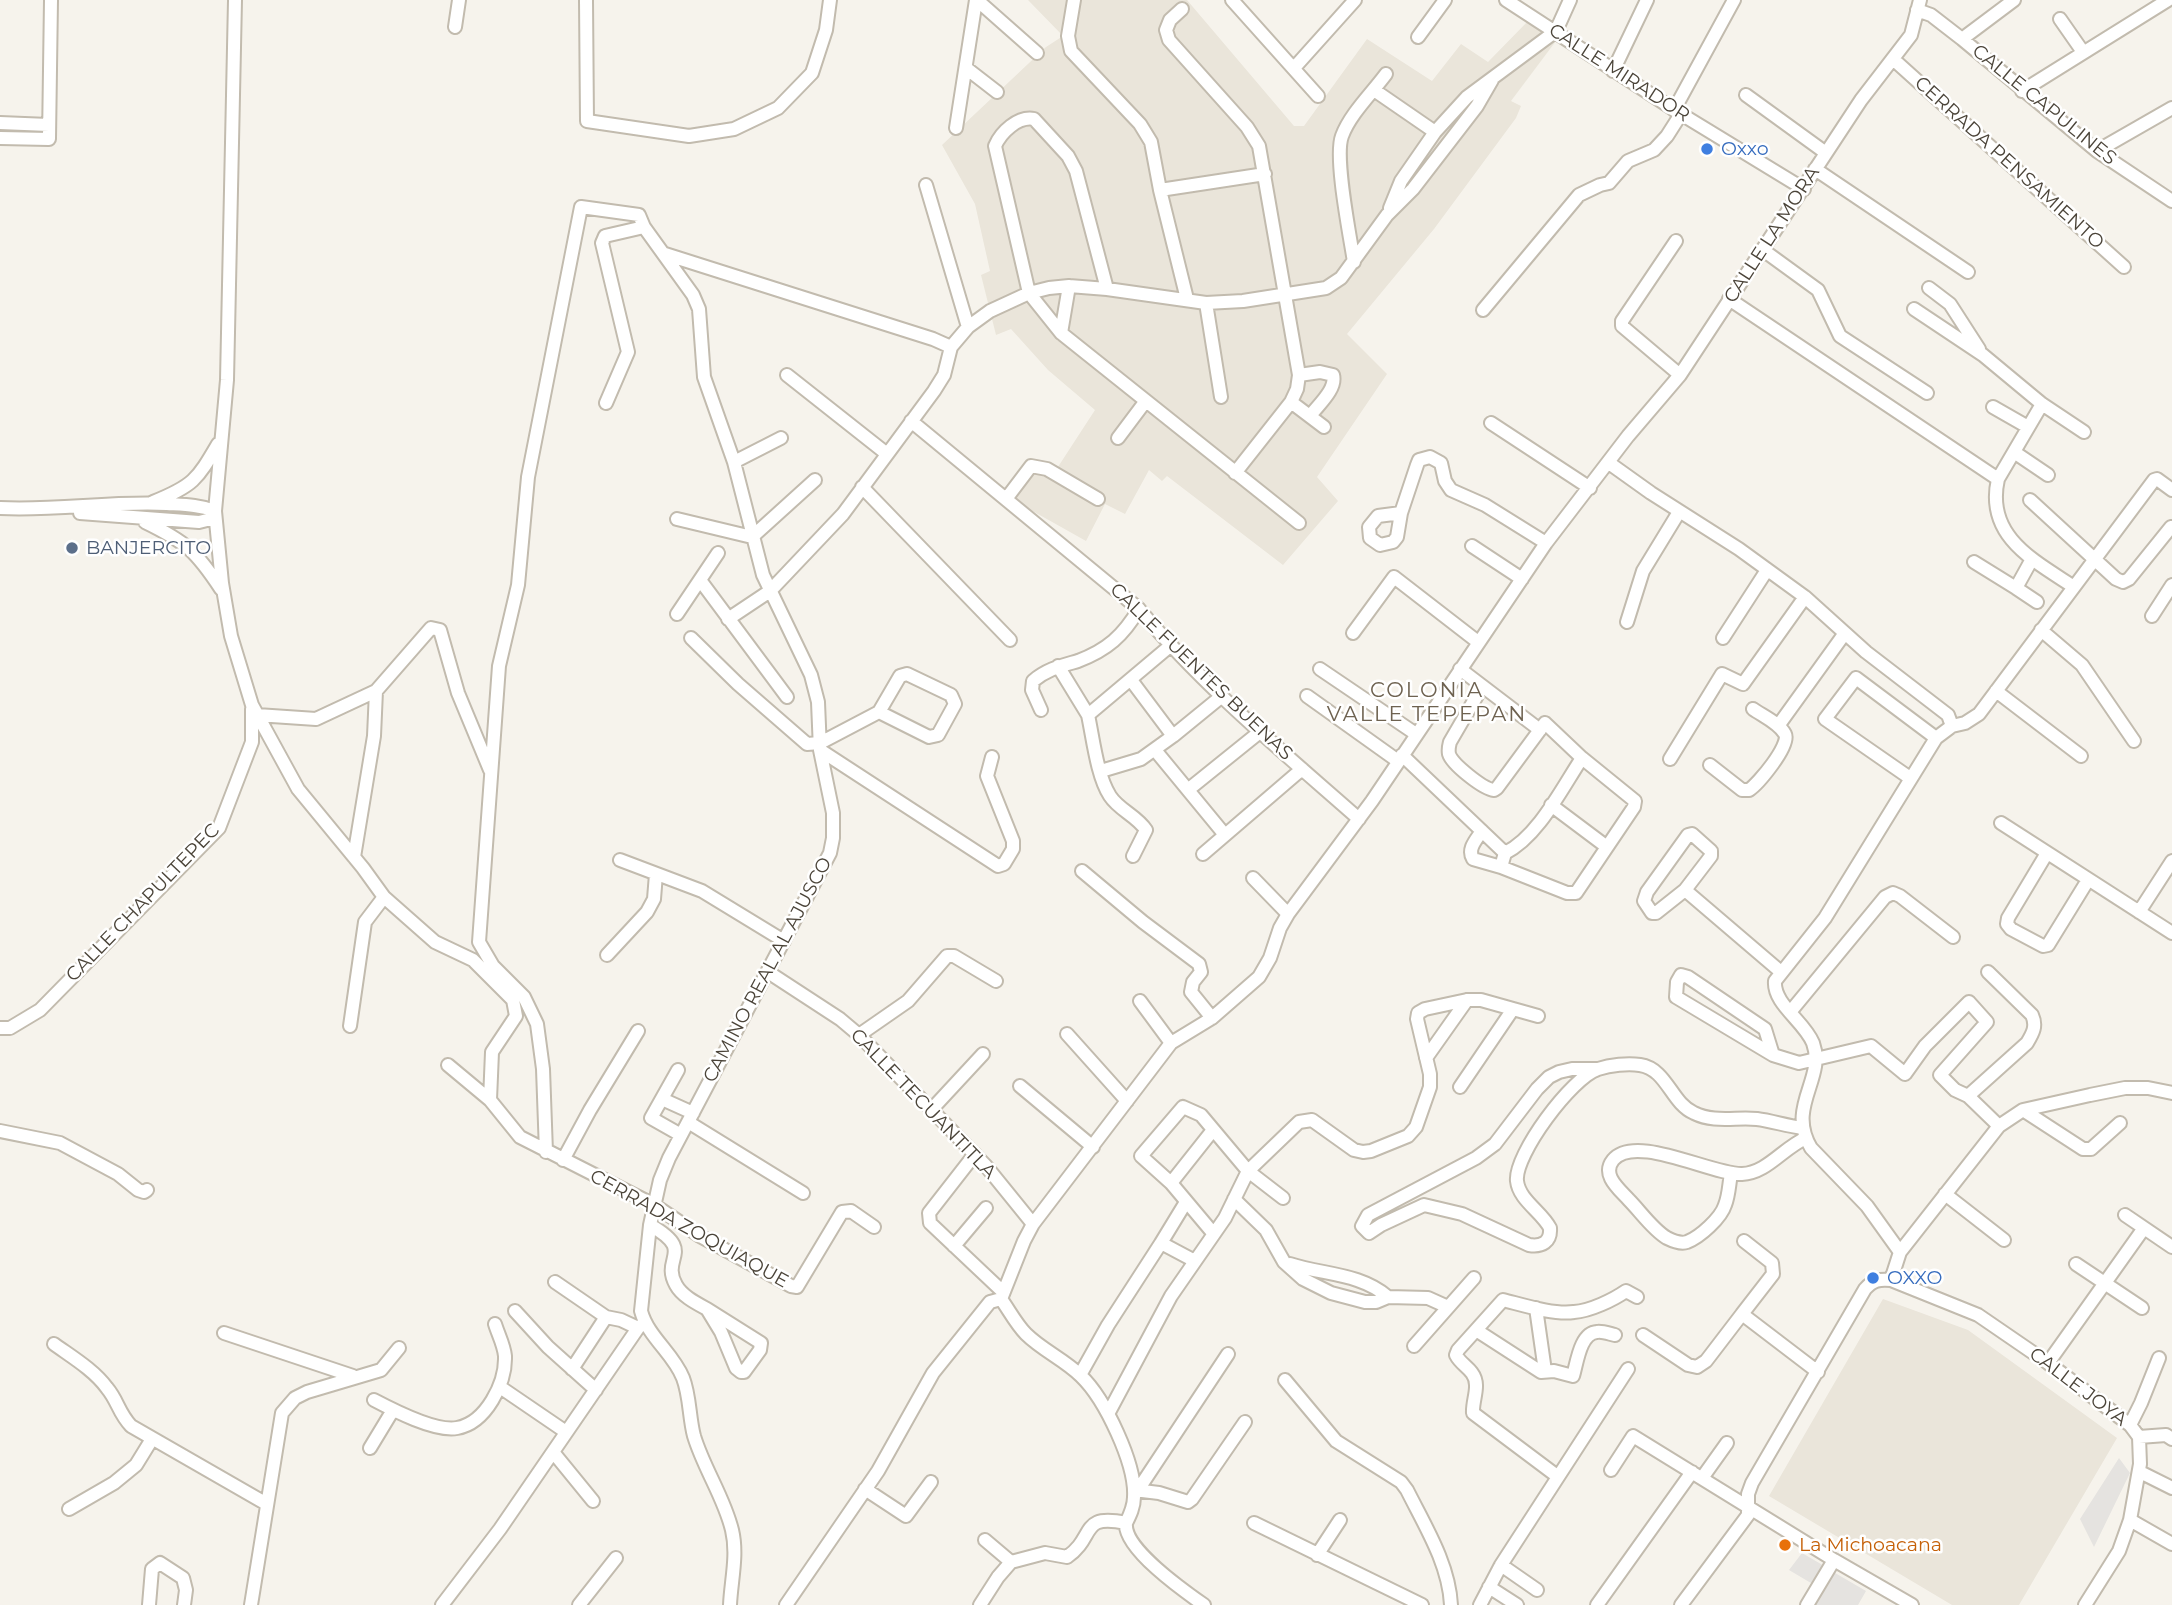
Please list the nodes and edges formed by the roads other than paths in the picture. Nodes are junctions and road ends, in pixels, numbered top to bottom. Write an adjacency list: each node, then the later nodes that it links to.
1 (51, 0): 41 (street)
2 (236, 0): 91 (street)
3 (460, 0): 21 (street)
4 (586, 0): 5 (street)
5 (830, 0)
6 (976, 0): 26 (street); 28 (street)
7 (1074, 0): 51 (street)
8 (1232, 0): 29 (street)
9 (1338, 0): 17 (street)
10 (1445, 0): 23 (street)
11 (1506, 0): 22 (street, CALLE MIRADOR)
12 (1570, 0): 22 (street)
13 (1647, 0): 30 (street)
14 (1734, 0): 39 (street)
15 (2014, 0): 24 (street)
16 (2168, 0): 25 (street)
17 (1351, 5): 29 (street)
18 (1918, 5): 24 (street, CALLE CAPULINES); 27 (street, CALLE LA MORA)
19 (1182, 9): 48 (street)
20 (2060, 19): 25 (street)
21 (455, 27)
22 (1556, 32): 30 (street, CALLE MIRADOR); 32 (street)
23 (1418, 37)
24 (1962, 39): 34 (street, CALLE CAPULINES)
25 (2083, 52): 34 (street)
26 (1037, 53)
27 (1893, 59): 46 (street, CALLE LA MORA); 59 (street, CERRADA PENSAMIENTO)
28 (966, 68): 35 (street); 42 (street)
29 (1294, 68): 37 (street)
30 (1613, 71): 39 (street, CALLE MIRADOR)
31 (1386, 74): 33 (street)
32 (1492, 80): 43 (street); 53 (street)
33 (1374, 90): 43 (street); 58 (street)
34 (2022, 91): 45 (street, CALLE CAPULINES)
35 (998, 92)
36 (1746, 95): 46 (street)
37 (1318, 96)
38 (2172, 108): 45 (street)
39 (1677, 112): 50 (street, CALLE MIRADOR); 70 (street)
40 (0, 123): 41 (street)
41 (49, 125): 44 (street)
42 (956, 128)
43 (1435, 132): 53 (street)
44 (0, 138)
45 (2097, 151): 52 (street, CALLE CAPULINES)
46 (1826, 153): 47 (street, CALLE LA MORA)
47 (1815, 169): 50 (street, CALLE LA MORA); 60 (street)
48 (1265, 174): 51 (street); 65 (street)
49 (926, 185): 71 (street)
50 (1804, 188): 56 (street, CALLE LA MORA)
51 (1160, 190): 66 (street)
52 (2172, 201)
53 (1387, 215): 58 (street)
54 (642, 221): 57 (street, CAMINO REAL AL AJUSCO); 82 (street); 181 (street)
55 (1676, 241): 75 (street)
56 (1763, 250): 67 (street, CALLE LA MORA); 78 (street)
57 (665, 254): 73 (street); 96 (street, CAMINO REAL AL AJUSCO)
58 (1354, 261): 65 (street)
59 (2124, 267)
60 (1968, 272)
61 (1069, 286): 62 (street); 64 (street); 72 (street)
62 (1107, 289): 64 (street); 66 (street)
63 (1929, 289): 74 (street)
64 (1029, 293): 71 (street); 72 (street)
65 (1286, 294): 68 (street); 77 (street)
66 (1187, 299): 68 (street)
67 (1729, 299): 75 (street, CALLE LA MORA); 100 (street)
68 (1206, 303): 79 (street)
69 (1914, 309): 74 (street)
70 (1483, 310)
71 (968, 327): 73 (street)
72 (1061, 332): 80 (street)
73 (951, 348): 86 (street)
74 (1983, 355): 83 (street)
75 (1679, 374): 97 (street, CALLE LA MORA)
76 (787, 375): 95 (street)
77 (1298, 376): 81 (street); 85 (street)
78 (1927, 393)
79 (1220, 397)
80 (1146, 402): 93 (street); 98 (street)
81 (1291, 402): 85 (street); 98 (street)
82 (606, 403)
83 (2042, 404): 89 (street); 90 (street)
84 (1993, 407): 89 (street)
85 (1310, 416): 88 (street)
86 (911, 421): 95 (street); 105 (street, CALLE FUENTES BUENAS)
87 (1491, 423): 103 (street)
88 (1324, 427)
89 (2028, 428): 94 (street)
90 (2084, 432)
91 (221, 437): 108 (street); 113 (street)
92 (781, 438): 96 (street)
93 (1118, 438)
94 (2014, 452): 99 (street); 100 (street)
95 (887, 454): 102 (street)
96 (734, 462): 118 (street, CAMINO REAL AL AJUSCO)
97 (1609, 463): 103 (street, CALLE LA MORA); 111 (street)
98 (1235, 473): 116 (street)
99 (2048, 475)
100 (1998, 479): 122 (street)
101 (815, 480): 118 (street)
102 (862, 487): 131 (street); 145 (street)
103 (1590, 488): 119 (street, CALLE LA MORA)
104 (2172, 489): 123 (street)
105 (1006, 499): 106 (street); 135 (street, CALLE FUENTES BUENAS)
106 (1098, 499)
107 (2030, 500): 123 (street)
108 (149, 503): 110 (street); 113 (street)
109 (0, 508): 110 (street)
110 (37, 509): 114 (street)
111 (1679, 512): 125 (street); 139 (street)
112 (1401, 513): 119 (street)
113 (215, 514): 114 (street); 132 (street)
114 (138, 519): 132 (street)
115 (677, 519): 118 (street)
116 (1299, 523)
117 (2171, 527): 123 (street)
118 (752, 537): 131 (street, CAMINO REAL AL AJUSCO)
119 (1546, 543): 126 (street, CALLE LA MORA)
120 (1472, 545): 126 (street)
121 (718, 553): 127 (street)
122 (2032, 559): 129 (street); 130 (street)
123 (2094, 559): 129 (street)
124 (1974, 562): 130 (street)
125 (1767, 570): 133 (street); 144 (street)
126 (1522, 579): 146 (street, CALLE LA MORA)
127 (700, 580): 136 (street); 138 (street)
128 (2172, 585): 137 (street)
129 (2074, 587): 140 (street)
130 (2017, 588): 134 (street)
131 (770, 591): 138 (street); 171 (street, CAMINO REAL AL AJUSCO)
132 (224, 594): 159 (street)
133 (1805, 597): 142 (street); 177 (street)
134 (2037, 602)
135 (1139, 609): 147 (street, CALLE FUENTES BUENAS); 148 (street)
136 (677, 614)
137 (2152, 616)
138 (728, 619): 157 (street)
139 (1627, 622)
140 (2041, 629): 154 (street); 170 (street)
141 (1353, 633): 146 (street)
142 (1845, 633): 163 (street); 164 (street)
143 (691, 638): 171 (street)
144 (1723, 638)
145 (1010, 640)
146 (1478, 642): 150 (street, CALLE LA MORA)
147 (1170, 646): 151 (street); 155 (street, CALLE FUENTES BUENAS)
148 (1058, 666): 160 (street); 162 (street)
149 (1320, 669): 167 (street)
150 (1460, 670): 152 (street); 167 (street, CALLE LA MORA)
151 (1131, 680): 162 (street); 168 (street)
152 (1482, 687): 165 (street); 165 (street)
153 (376, 691): 159 (street); 181 (street); 194 (street)
154 (1996, 691): 163 (street); 173 (street)
155 (1222, 696): 166 (street, CALLE FUENTES BUENAS); 168 (street)
156 (1307, 696): 175 (street)
157 (787, 697)
158 (1753, 709): 164 (street)
159 (255, 710): 194 (street); 221 (street, CALLE CHAPULTEPEC)
160 (1041, 710)
161 (878, 712): 161 (street); 171 (street)
162 (1088, 715): 180 (street)
163 (1950, 720): 169 (street)
164 (1778, 726): 178 (street)
165 (1540, 730): 176 (street)
166 (1261, 731): 179 (street, CALLE FUENTES BUENAS); 183 (street)
167 (1416, 734): 175 (street, CALLE LA MORA)
168 (1173, 736): 172 (street)
169 (1936, 738): 182 (street); 182 (street)
170 (2134, 741)
171 (820, 746): 174 (street); 208 (street, CAMINO REAL AL AJUSCO)
172 (1155, 750): 180 (street); 183 (street)
173 (2081, 756)
174 (992, 757)
175 (1400, 758): 185 (street, CALLE LA MORA); 187 (street)
176 (1582, 758): 184 (street); 189 (street)
177 (1671, 759)
178 (1710, 765)
179 (1301, 769): 185 (street, CALLE FUENTES BUENAS); 188 (street)
180 (1101, 771): 193 (street)
181 (491, 774): 250 (street)
182 (1910, 778): 211 (street)
183 (1189, 789): 188 (street)
184 (1551, 805): 189 (street); 190 (street)
185 (1359, 819): 205 (street, CALLE LA MORA)
186 (2001, 823): 191 (street)
187 (1482, 831): 190 (street); 197 (street)
188 (1225, 835): 192 (street)
189 (1608, 847): 197 (street)
190 (1505, 853): 197 (street)
191 (2047, 853): 201 (street); 201 (street)
192 (1203, 854)
193 (1133, 856)
194 (354, 857): 203 (street)
195 (620, 860): 199 (street)
196 (2172, 861): 204 (street)
197 (1501, 867)
198 (1082, 872): 219 (street)
199 (656, 874): 208 (street); 209 (street)
200 (1254, 878): 205 (street)
201 (2088, 880): 204 (street)
202 (1685, 890): 202 (street); 211 (street)
203 (384, 897): 220 (street); 238 (street)
204 (2139, 912): 206 (street)
205 (1288, 914): 219 (street, CALLE LA MORA)
206 (2172, 933)
207 (1953, 937): 217 (street)
208 (784, 941): 210 (street, CAMINO REAL AL AJUSCO)
209 (607, 955)
210 (768, 972): 224 (street, CALLE TECUANTITLA); 242 (street, CAMINO REAL AL AJUSCO)
211 (1781, 972): 217 (street)
212 (1988, 972): 236 (street)
213 (996, 981): 224 (street)
214 (1466, 1000): 216 (street); 228 (street); 228 (street)
215 (1140, 1001): 225 (street)
216 (1513, 1009): 218 (street); 234 (street)
217 (1791, 1012): 229 (street)
218 (1538, 1016)
219 (1212, 1018): 225 (street, CALLE LA MORA)
220 (350, 1026)
221 (0, 1028)
222 (638, 1031): 252 (street)
223 (1067, 1034): 239 (street)
224 (859, 1035): 240 (street, CALLE TECUANTITLA)
225 (1171, 1043): 239 (street)
226 (983, 1054): 240 (street)
227 (1773, 1055): 227 (street); 229 (street)
228 (1426, 1058): 253 (street)
229 (1815, 1059): 236 (street); 247 (street)
230 (448, 1065): 238 (street, CERRADA ZOQUIAQUE)
231 (1596, 1069): 231 (street); 247 (street)
232 (677, 1070): 237 (street)
233 (1020, 1086): 249 (street)
234 (1460, 1087)
235 (2172, 1093): 241 (street)
236 (1968, 1096): 244 (street)
237 (662, 1099): 242 (street); 248 (street)
238 (490, 1100): 250 (street, CERRADA ZOQUIAQUE)
239 (1127, 1101): 249 (street)
240 (932, 1110): 251 (street, CALLE TECUANTITLA)
241 (2022, 1110): 243 (street); 244 (street)
242 (690, 1117): 248 (street, CAMINO REAL AL AJUSCO); 257 (street)
243 (2120, 1123)
244 (1999, 1126): 258 (street)
245 (1213, 1130): 253 (street); 255 (street); 255 (street)
246 (0, 1131): 256 (street)
247 (1805, 1133): 254 (street); 275 (street)
248 (681, 1135): 262 (street, CAMINO REAL AL AJUSCO)
249 (1093, 1147): 265 (street)
250 (546, 1152): 252 (street, CERRADA ZOQUIAQUE)
251 (975, 1154): 265 (street, CALLE TECUANTITLA); 273 (street)
252 (563, 1160): 262 (street, CERRADA ZOQUIAQUE)
253 (1248, 1171): 259 (street); 260 (street)
254 (1731, 1174): 254 (street)
255 (1171, 1183): 261 (street)
256 (147, 1190)
257 (803, 1193)
258 (1945, 1194): 270 (street); 275 (street)
259 (1283, 1198)
260 (1234, 1199): 269 (street); 277 (street)
261 (1186, 1202): 269 (street); 272 (street)
262 (654, 1205): 266 (street, CAMINO REAL AL AJUSCO); 267 (street, CERRADA ZOQUIAQUE)
263 (986, 1208): 273 (street)
264 (2125, 1215): 268 (street)
265 (1033, 1224): 283 (street)
266 (650, 1225): 289 (street); 294 (street, CAMINO REAL AL AJUSCO)
267 (874, 1227)
268 (2144, 1228): 274 (street); 282 (street)
269 (1213, 1233): 276 (street)
270 (2004, 1240)
271 (1744, 1241): 291 (street)
272 (1161, 1243): 276 (street); 309 (street)
273 (954, 1246): 283 (street)
274 (2172, 1247)
275 (1900, 1252): 280 (street)
276 (1193, 1261): 316 (street)
277 (1284, 1262): 284 (street); 284 (street)
278 (2076, 1264): 282 (street)
279 (1474, 1278): 286 (street)
280 (1891, 1280): 304 (street, CALLE JOYA); 308 (street)
281 (555, 1282): 292 (street)
282 (2104, 1283): 288 (street); 304 (street)
283 (1002, 1295): 309 (street); 332 (street)
284 (1388, 1297): 286 (street)
285 (1637, 1297): 287 (street)
286 (1448, 1307): 300 (street)
287 (1536, 1308): 295 (street); 307 (street)
288 (2142, 1308)
289 (707, 1309): 289 (street)
290 (515, 1311): 305 (street)
291 (1742, 1314): 298 (street); 308 (street)
292 (606, 1317): 294 (street); 305 (street)
293 (495, 1324): 312 (street)
294 (641, 1325): 313 (street); 356 (street)
295 (1476, 1330): 307 (street); 329 (street)
296 (224, 1334): 310 (street)
297 (1615, 1335): 307 (street)
298 (1643, 1335)
299 (54, 1344): 322 (street)
300 (1414, 1346)
301 (399, 1348): 310 (street)
302 (1228, 1354): 333 (street)
303 (2159, 1358): 318 (street)
304 (2048, 1363): 318 (street, CALLE JOYA)
305 (572, 1369): 313 (street)
306 (1628, 1369): 329 (street)
307 (1545, 1371)
308 (1818, 1372): 336 (street)
309 (1080, 1375): 316 (street)
310 (354, 1376): 335 (street)
311 (1285, 1380): 361 (street)
312 (500, 1387): 315 (street); 319 (street)
313 (596, 1390): 319 (street)
314 (374, 1400): 315 (street)
315 (393, 1410): 324 (street)
316 (1108, 1414): 333 (street)
317 (1245, 1422): 333 (street)
318 (2130, 1425): 321 (street, CALLE JOYA)
319 (566, 1432): 325 (street)
320 (2170, 1433): 321 (street)
321 (2139, 1437): 327 (street, CALLE JOYA)
322 (152, 1439): 335 (street); 337 (street)
323 (1727, 1443): 328 (street)
324 (370, 1448)
325 (553, 1452): 334 (street); 354 (street)
326 (1611, 1470): 328 (street)
327 (2140, 1472): 331 (street); 339 (street, CALLE JOYA)
328 (1697, 1475): 336 (street); 364 (street)
329 (1558, 1476): 348 (street)
330 (931, 1482): 332 (street)
331 (2172, 1488)
332 (865, 1489): 357 (street)
333 (1136, 1490): 340 (street)
334 (593, 1501)
335 (265, 1503): 353 (street)
336 (1750, 1507): 346 (street); 365 (street)
337 (69, 1509)
338 (1340, 1520): 344 (street)
339 (2130, 1520): 343 (street); 368 (street, CALLE JOYA)
340 (1126, 1523): 347 (street); 359 (street)
341 (1254, 1523): 344 (street)
342 (985, 1540): 347 (street)
343 (2172, 1544)
344 (1317, 1555): 360 (street)
345 (616, 1558): 355 (street)
346 (1833, 1560): 366 (street); 367 (street)
347 (1011, 1562): 358 (street)
348 (1501, 1565): 349 (street); 350 (street)
349 (1489, 1587): 362 (street); 363 (street)
350 (1537, 1590)
351 (149, 1605): 352 (street)
352 (184, 1605)
353 (251, 1605)
354 (442, 1605)
355 (579, 1605)
356 (730, 1605)
357 (786, 1605)
358 (980, 1605)
359 (1204, 1605)
360 (1422, 1605)
361 (1451, 1605)
362 (1480, 1605)
363 (1517, 1605)
364 (1597, 1605)
365 (1681, 1605)
366 (1807, 1605)
367 (1912, 1605)
368 (2085, 1605)

